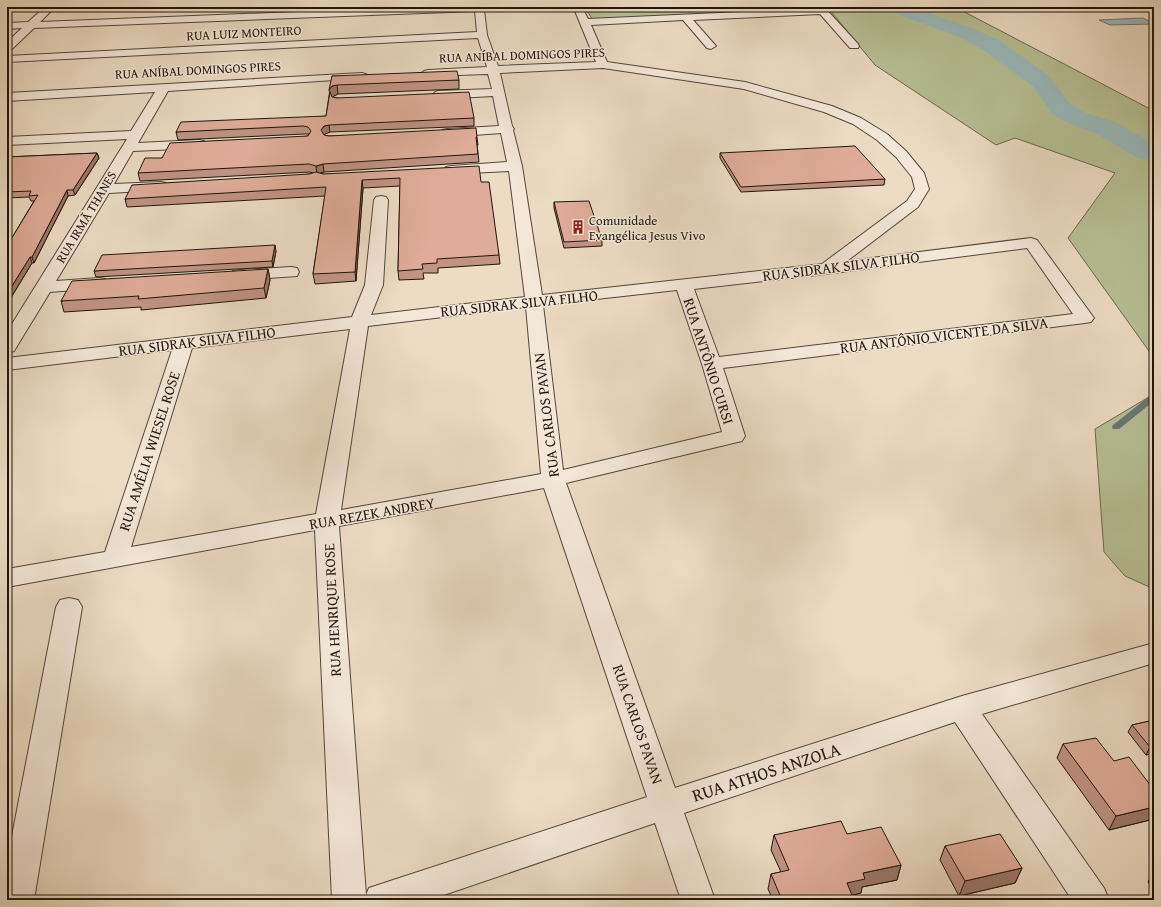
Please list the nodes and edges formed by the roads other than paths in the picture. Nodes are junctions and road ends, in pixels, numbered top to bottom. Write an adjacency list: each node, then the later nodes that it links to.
1 (50, 7): 12 (street)
2 (486, 7): 5 (street); 14 (street, RUA CARLOS PAVAN)
3 (571, 7): 11 (street)
4 (813, 7): 6 (street)
5 (368, 10): 8 (street)
6 (823, 11): 9 (street); 16 (street)
7 (146, 12): 10 (street)
8 (254, 12): 10 (street)
9 (686, 17): 11 (street); 15 (street)
10 (140, 21): 12 (street)
11 (584, 22): 19 (street)
12 (32, 25): 13 (street); 17 (street)
13 (7, 26)
14 (482, 35): 18 (street, RUA LUIZ MONTEIRO); 20 (street, RUA CARLOS PAVAN)
15 (711, 46)
16 (854, 46)
17 (7, 48)
18 (7, 59)
19 (602, 65): 20 (street, RUA ANÍBAL DOMINGOS PIRES); 38 (street, RUA ANÍBAL DOMINGOS PIRES)
20 (494, 69): 21 (street, RUA ANÍBAL DOMINGOS PIRES); 24 (street, RUA CARLOS PAVAN)
21 (415, 74)
22 (376, 76): 23 (street, RUA ANÍBAL DOMINGOS PIRES)
23 (164, 87): 26 (street, RUA ANÍBAL DOMINGOS PIRES); 30 (street, RUA IRMÃ THANES)
24 (498, 92): 25 (street); 27 (street, RUA CARLOS PAVAN)
25 (424, 96)
26 (7, 97)
27 (508, 130): 28 (street); 32 (street, RUA CARLOS PAVAN)
28 (433, 133)
29 (7, 141): 30 (street)
30 (132, 141): 31 (street); 35 (street, RUA IRMÃ THANES)
31 (209, 143)
32 (515, 166): 33 (street); 44 (street, RUA CARLOS PAVAN)
33 (435, 170)
34 (176, 185): 35 (street)
35 (104, 189): 43 (street, RUA IRMÃ THANES)
36 (381, 200): 45 (street, RUA HENRIQUE ROSE)
37 (1031, 242): 38 (street, RUA SIDRAK SILVA FILHO); 49 (street, RUA ANTÔNIO VICENTE DA SILVA)
38 (826, 269): 42 (street, RUA SIDRAK SILVA FILHO)
39 (291, 272): 40 (street)
40 (220, 276)
41 (117, 282): 43 (street)
42 (684, 285): 44 (street, RUA SIDRAK SILVA FILHO); 49 (street, RUA ANTÔNIO CURSI)
43 (44, 287): 47 (street, RUA IRMÃ THANES)
44 (534, 301): 45 (street, RUA SIDRAK SILVA FILHO); 51 (street, RUA CARLOS PAVAN)
45 (360, 322): 46 (street, RUA SIDRAK SILVA FILHO); 52 (street, RUA HENRIQUE ROSE)
46 (184, 343): 48 (street, RUA SIDRAK SILVA FILHO); 53 (street, RUA AMÉLIA WIESEL ROSE)
47 (7, 347)
48 (7, 364)
49 (712, 364): 50 (street, RUA ANTÔNIO CURSI)
50 (734, 436): 51 (street, RUA REZEK ANDREY)
51 (553, 479): 52 (street, RUA REZEK ANDREY); 58 (street, RUA CARLOS PAVAN)
52 (327, 521): 53 (street, RUA REZEK ANDREY); 60 (street, RUA HENRIQUE ROSE)
53 (115, 559): 54 (street, RUA REZEK ANDREY)
54 (7, 578)
55 (69, 607): 59 (street)
56 (1154, 652): 57 (street, RUA ATHOS ANZOLA)
57 (962, 708): 58 (street, RUA ATHOS ANZOLA); 63 (street)
58 (666, 804): 61 (street, RUA ATHOS ANZOLA); 62 (street, RUA CARLOS PAVAN)
59 (17, 900)
60 (349, 900)
61 (381, 900)
62 (698, 900)
63 (1092, 900)

